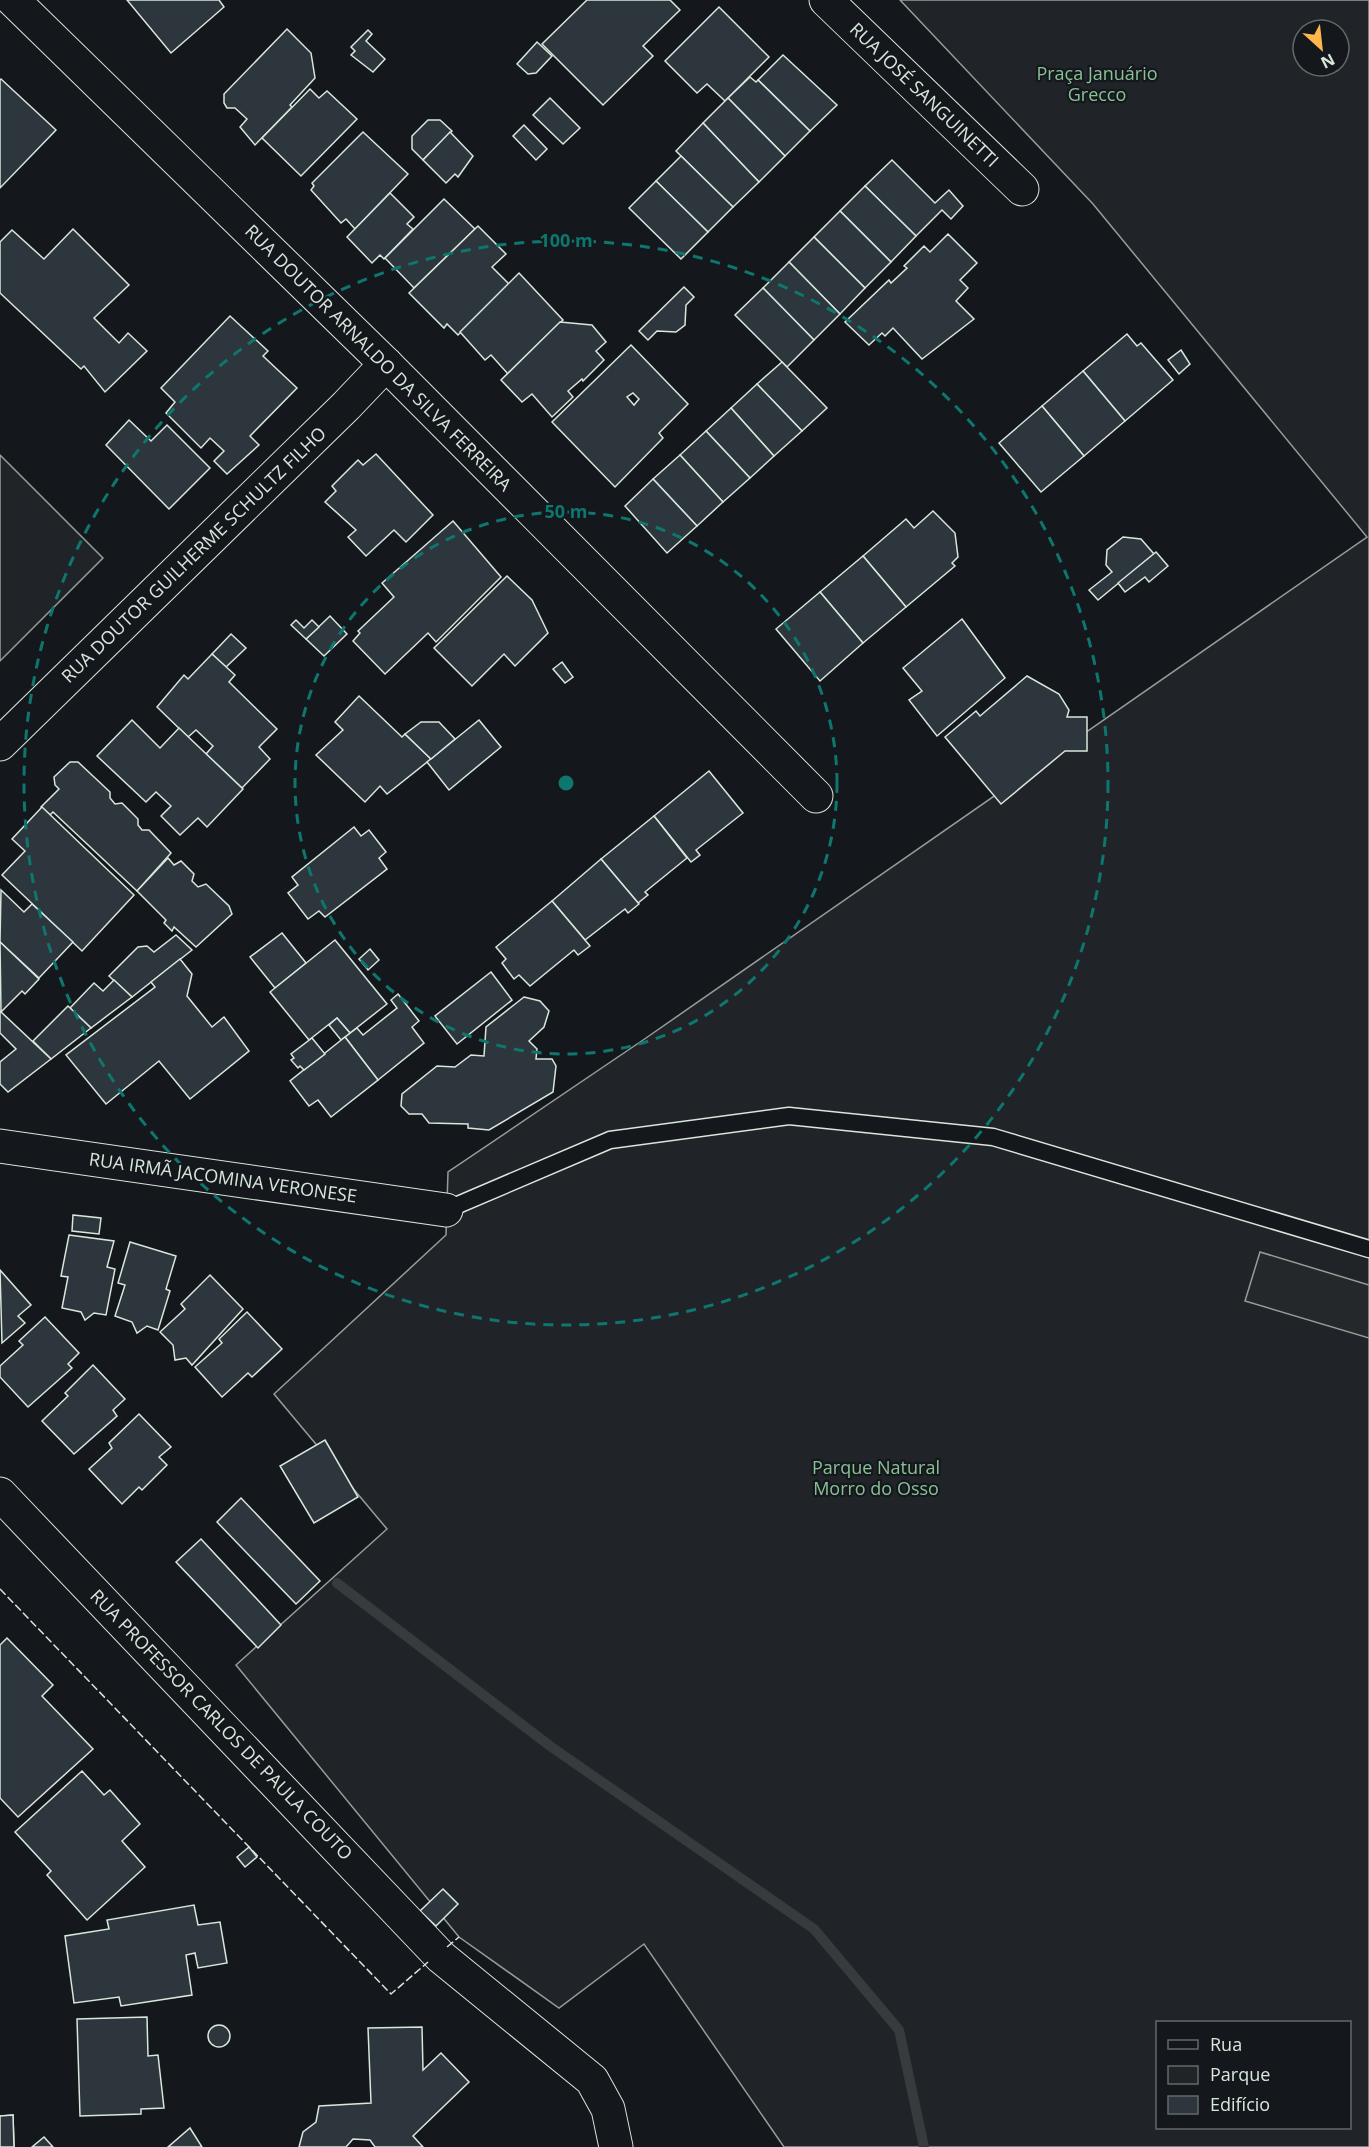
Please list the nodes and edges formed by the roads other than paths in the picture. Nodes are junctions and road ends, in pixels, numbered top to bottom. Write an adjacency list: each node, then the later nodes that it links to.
1 (13, 0): 4 (street, RUA DOUTOR ARNALDO DA SILVA FERREIRA)
2 (825, 0): 3 (street, RUA JOSÉ SANGUINETTI)
3 (1022, 189)
4 (386, 364): 5 (street, RUA DOUTOR GUILHERME SCHULTZ FILHO); 6 (street, RUA DOUTOR ARNALDO DA SILVA FERREIRA)
5 (0, 744)
6 (816, 796)
7 (0, 1146): 8 (street, RUA IRMÃ JACOMINA VERONESE)
8 (446, 1210): 9 (lane)
9 (1369, 1249)
10 (0, 1494): 11 (street, RUA PROFESSOR CARLOS DE PAULA COUTO)
11 (616, 2147)

